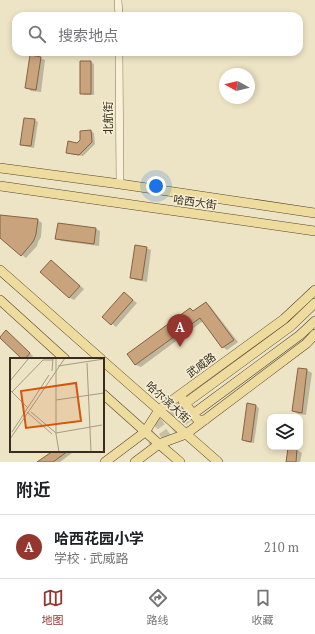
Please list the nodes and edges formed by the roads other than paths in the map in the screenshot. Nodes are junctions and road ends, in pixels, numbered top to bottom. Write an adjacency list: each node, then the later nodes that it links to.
1 (118, 0): 2 (street)
2 (119, 12)
3 (119, 56): 5 (street, 北航街)
4 (0, 168): 5 (main road, 哈西大街)
5 (120, 184): 7 (main road, 哈西大街)
6 (0, 186): 8 (main road, 哈西大街)
7 (315, 213)
8 (315, 231)
9 (0, 270): 16 (main road, 哈尔滨大街)
10 (315, 290): 18 (main road, 武威路)
11 (0, 300): 15 (main road)
12 (315, 302): 20 (main road, 武威路)
13 (315, 321): 22 (main road)
14 (315, 334): 23 (main road)
15 (64, 358)
16 (100, 358)
17 (104, 362): 21 (main road, 哈尔滨大街)
18 (184, 392): 21 (main road, 武威路); 23 (main road)
19 (104, 395): 24 (main road)
20 (190, 400)
21 (159, 410): 24 (main road, 武威路); 25 (main road, 哈尔滨大街)
22 (197, 411)
23 (206, 420): 25 (main road)
24 (145, 432): 26 (main road); 27 (main road, 武威路)
25 (186, 434): 26 (main road); 30 (main road, 哈尔滨大街)
26 (159, 444): 28 (main road); 29 (main road)
27 (105, 462)
28 (135, 462)
29 (180, 462)
30 (218, 462)

